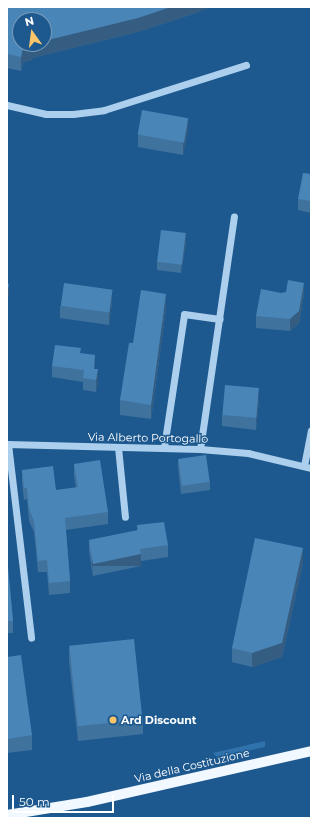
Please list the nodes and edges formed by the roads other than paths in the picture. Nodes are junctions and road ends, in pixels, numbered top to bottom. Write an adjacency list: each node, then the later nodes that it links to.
1 (246, 64): 2 (street)
2 (7, 105)
3 (234, 216): 4 (street)
4 (220, 319): 8 (street); 9 (street)
5 (311, 431): 10 (street)
6 (8, 444): 7 (street, Via Alberto Portogallo); 12 (street)
7 (118, 447): 8 (street, Via Alberto Portogallo); 11 (street)
8 (164, 447): 9 (street, Via Alberto Portogallo)
9 (200, 449): 10 (street, Via Alberto Portogallo)
10 (308, 467)
11 (125, 517)
12 (31, 638)
13 (311, 751): 14 (main road, Via della Costituzione)
14 (7, 815)

